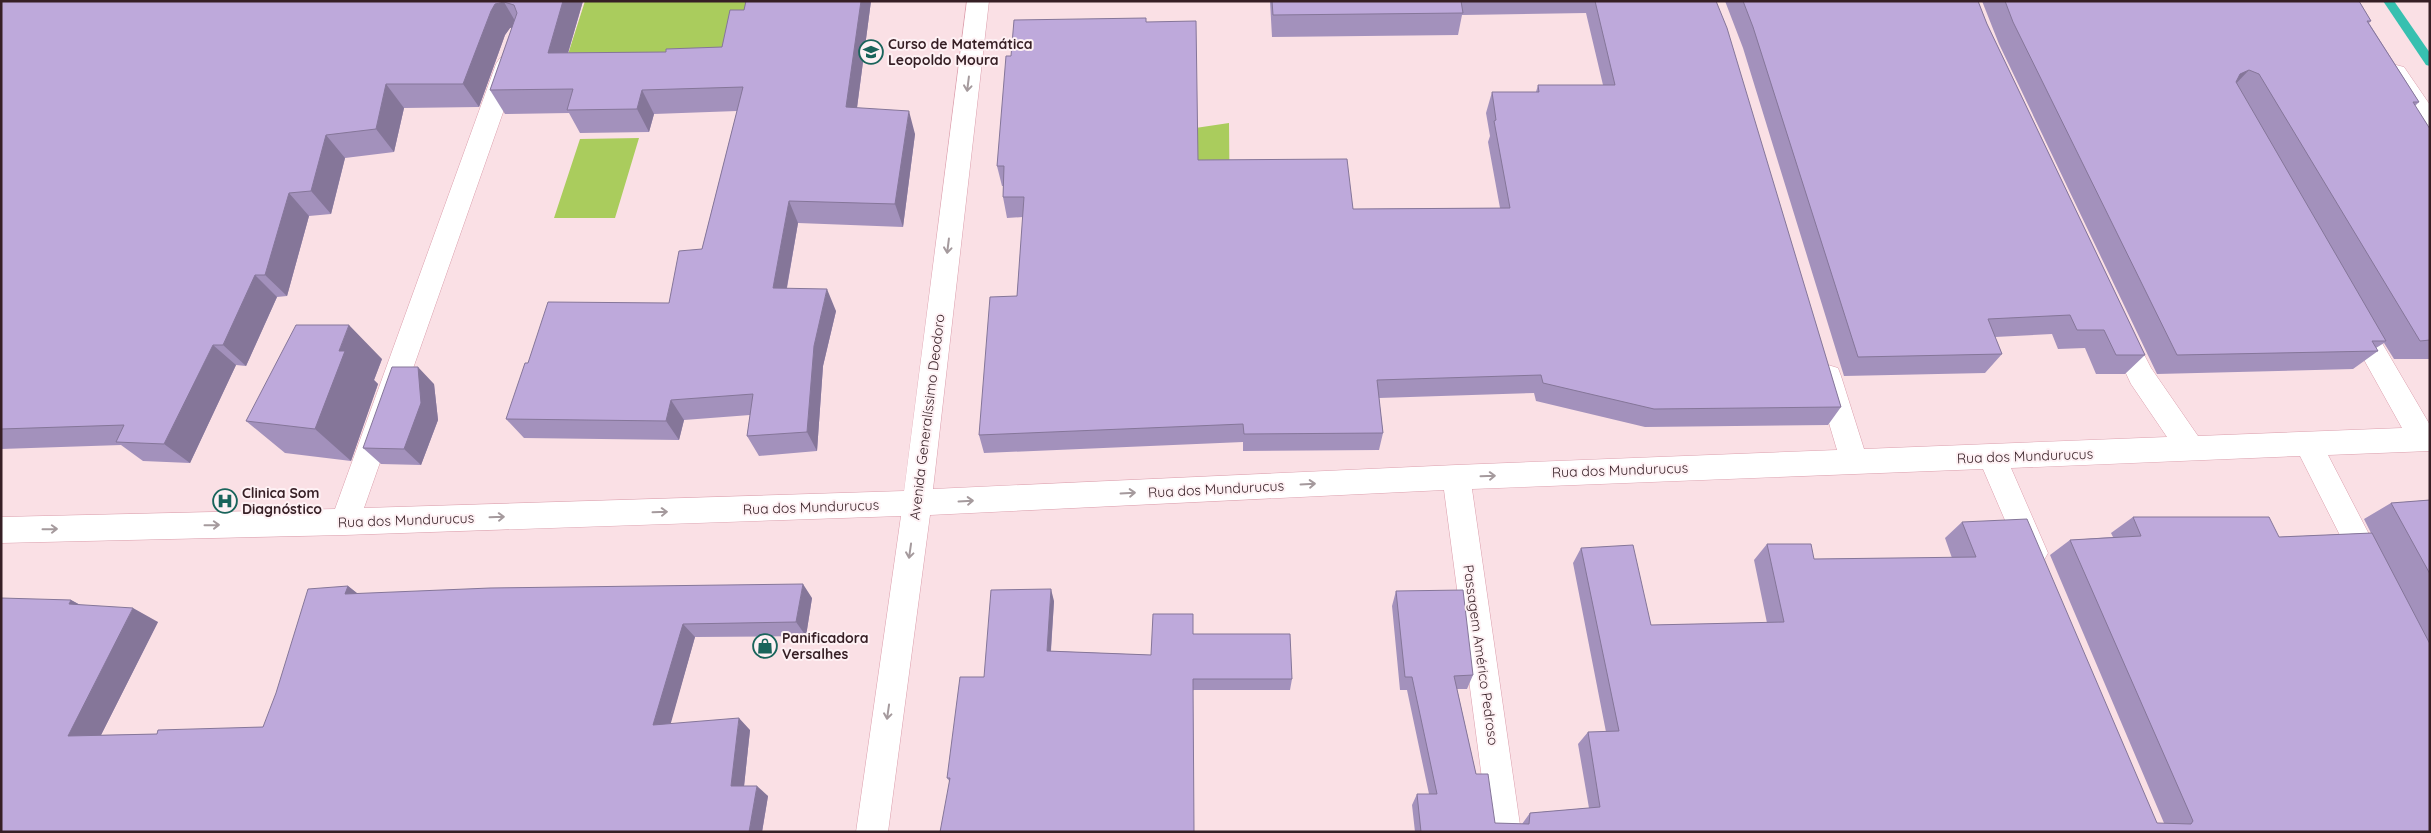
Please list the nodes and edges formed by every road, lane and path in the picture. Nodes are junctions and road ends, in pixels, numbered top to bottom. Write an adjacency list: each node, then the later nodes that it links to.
1 (978, 1): 14 (street, Avenida Generalíssimo Deodoro, one-way to 14)
2 (514, 45): 15 (street)
3 (2387, 59): 4 (street)
4 (2430, 124)
5 (2344, 300): 8 (street)
6 (2110, 310): 10 (street)
7 (1822, 355): 12 (street)
8 (2426, 439): 9 (street, Rua dos Mundurucus)
9 (2308, 444): 10 (street, Rua dos Mundurucus); 18 (street)
10 (2191, 449): 11 (street, Rua dos Mundurucus)
11 (1993, 458): 12 (street, Rua dos Mundurucus); 17 (street)
12 (1854, 460): 13 (street, Rua dos Mundurucus, one-way to 12)
13 (1456, 477): 14 (street, Rua dos Mundurucus, one-way to 13); 20 (street, Passagem Américo Pedroso)
14 (917, 503): 15 (street, Rua dos Mundurucus, one-way to 14); 19 (street, Avenida Generalíssimo Deodoro, one-way to 19)
15 (345, 522): 16 (street, Rua dos Mundurucus, one-way to 15)
16 (1, 530)
17 (2043, 576)
18 (2384, 593)
19 (872, 832)
20 (1505, 832)

